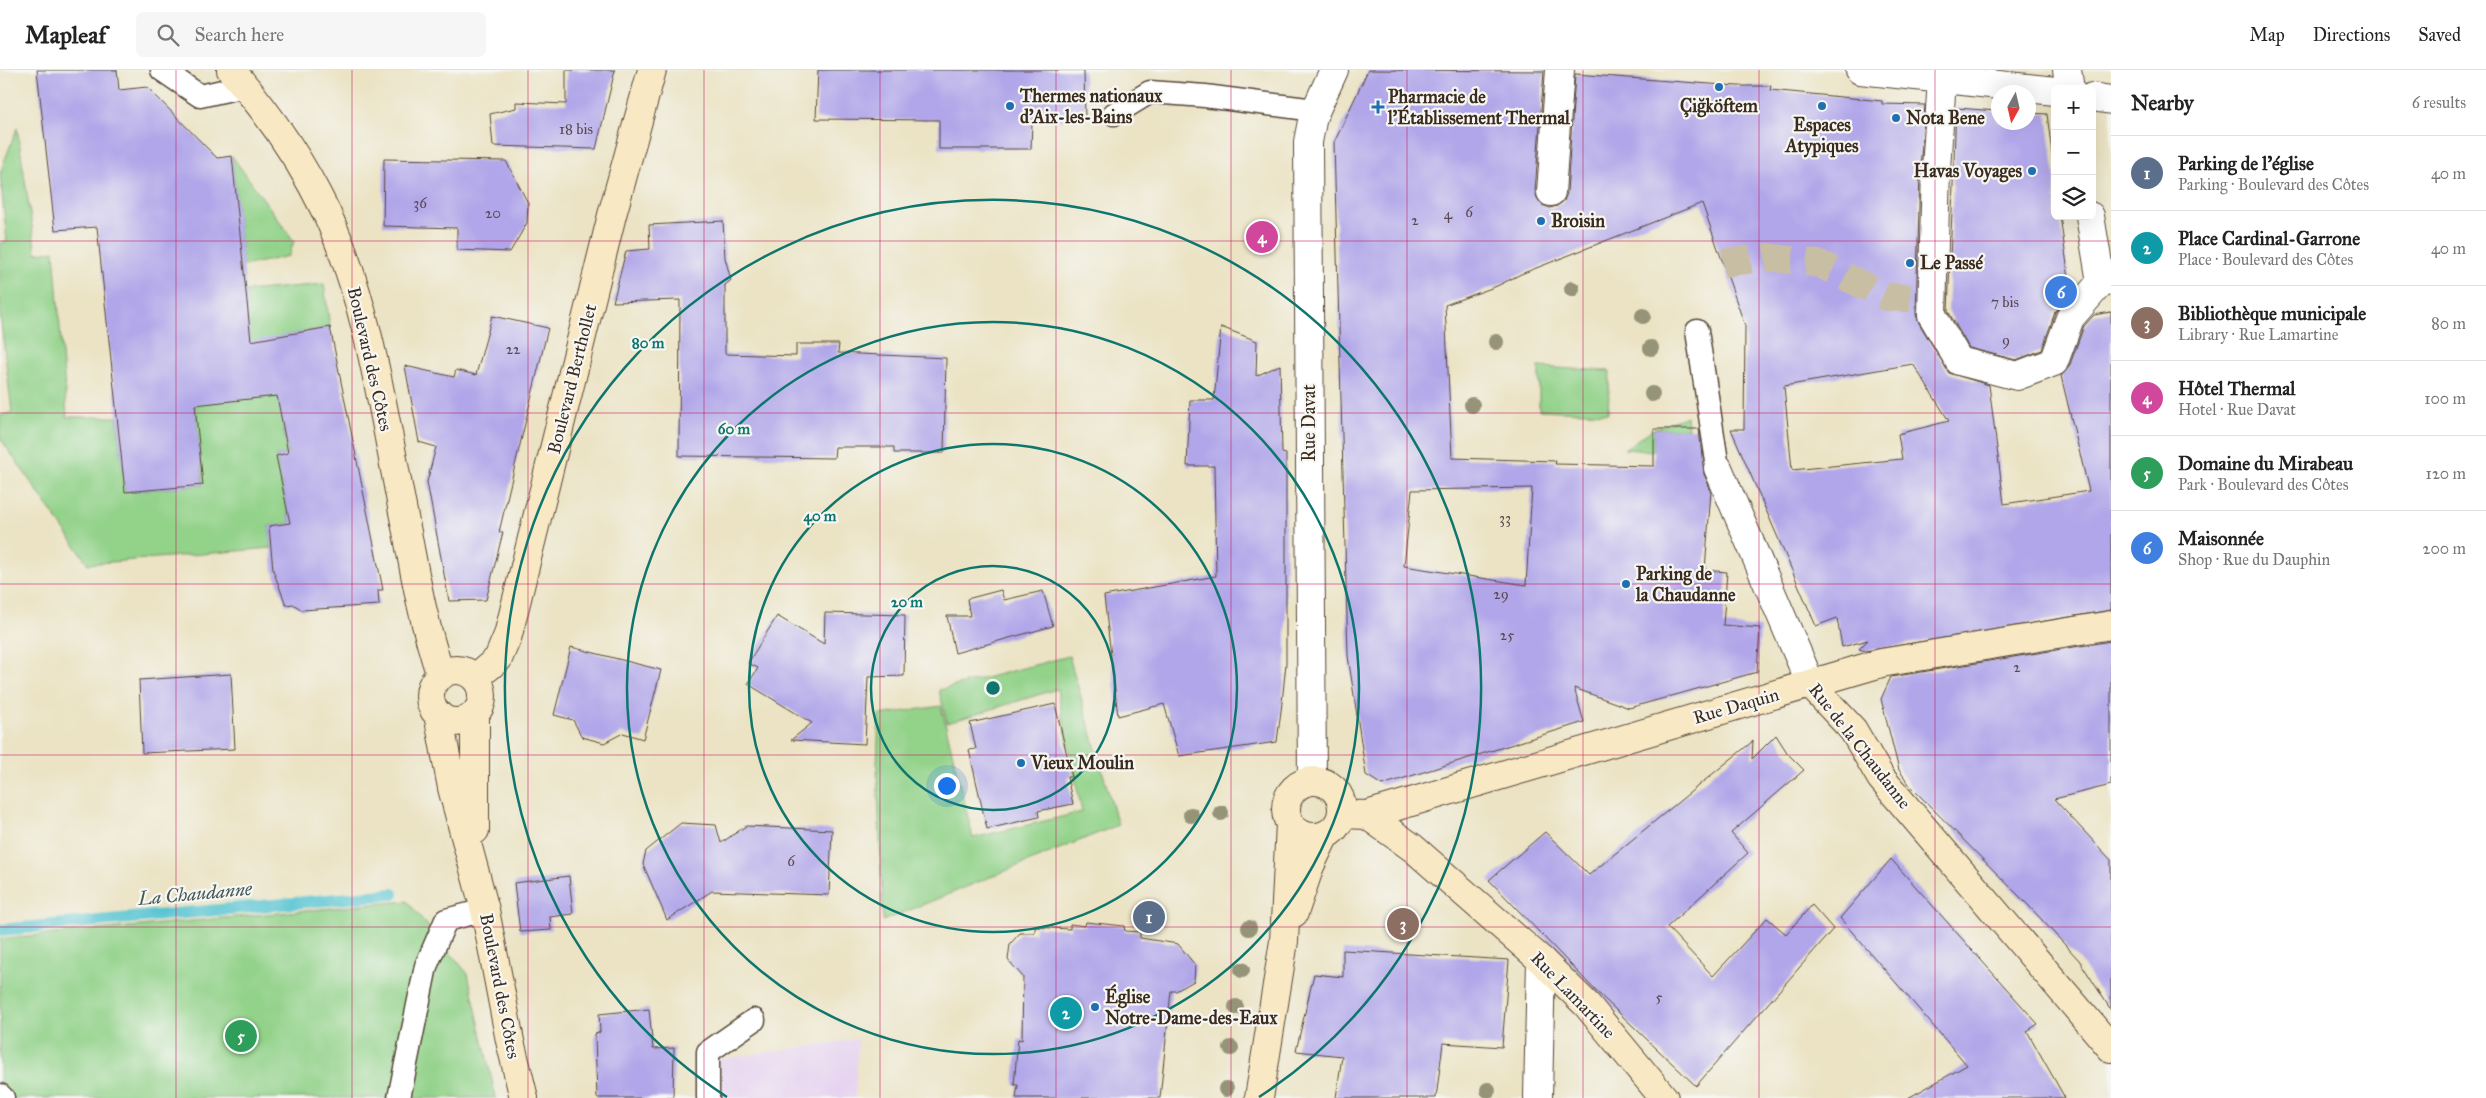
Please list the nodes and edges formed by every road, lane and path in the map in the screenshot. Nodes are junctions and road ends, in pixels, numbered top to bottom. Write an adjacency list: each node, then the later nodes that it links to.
1 (162, 70): 7 (lane)
2 (652, 70): 22 (main road, Boulevard Berthollet)
3 (1334, 70): 13 (street, Rue Davat)
4 (1560, 70): 15 (street)
5 (1860, 70): 8 (street)
6 (2067, 70): 9 (street)
7 (238, 78): 21 (main road, Boulevard des Côtes)
8 (1942, 79): 10 (street); 17 (street)
9 (2069, 85)
10 (2051, 91)
11 (2096, 98): 12 (street)
12 (2111, 100)
13 (1316, 110): 14 (lane); 26 (street, Rue Davat)
14 (1114, 114)
15 (1551, 192)
16 (2091, 220): 17 (street)
17 (2106, 281)
18 (1697, 331): 19 (lane, Rue de la Chaudanne)
19 (1718, 468): 23 (street, Rue de la Chaudanne)
20 (2111, 625): 23 (main road, Rue Daquin)
21 (441, 676): 22 (main road); 24 (main road, Boulevard des Côtes)
22 (476, 678): 25 (main road, Boulevard des Côtes)
23 (1811, 684): 27 (main road, Rue Daquin); 35 (main road, Rue de la Chaudanne)
24 (438, 714): 25 (main road); 30 (main road, Boulevard des Côtes)
25 (475, 715): 30 (main road, Boulevard des Côtes)
26 (1312, 781): 27 (main road); 28 (main road)
27 (1354, 814): 29 (main road); 33 (main road, Rue Lamartine)
28 (1290, 824): 29 (main road); 32 (main road)
29 (1326, 835): 32 (main road)
30 (476, 874): 31 (main road, Boulevard des Côtes)
31 (485, 910): 38 (lane); 39 (main road, Boulevard des Côtes)
32 (1284, 941): 41 (main road)
33 (1541, 960): 42 (street); 43 (main road, Rue Lamartine)
34 (754, 1020): 40 (lane)
35 (2111, 1048)
36 (0, 1095): 37 (lane)
37 (2, 1098)
38 (398, 1098)
39 (524, 1098)
40 (708, 1098)
41 (1259, 1098)
42 (1538, 1098)
43 (1664, 1098)

